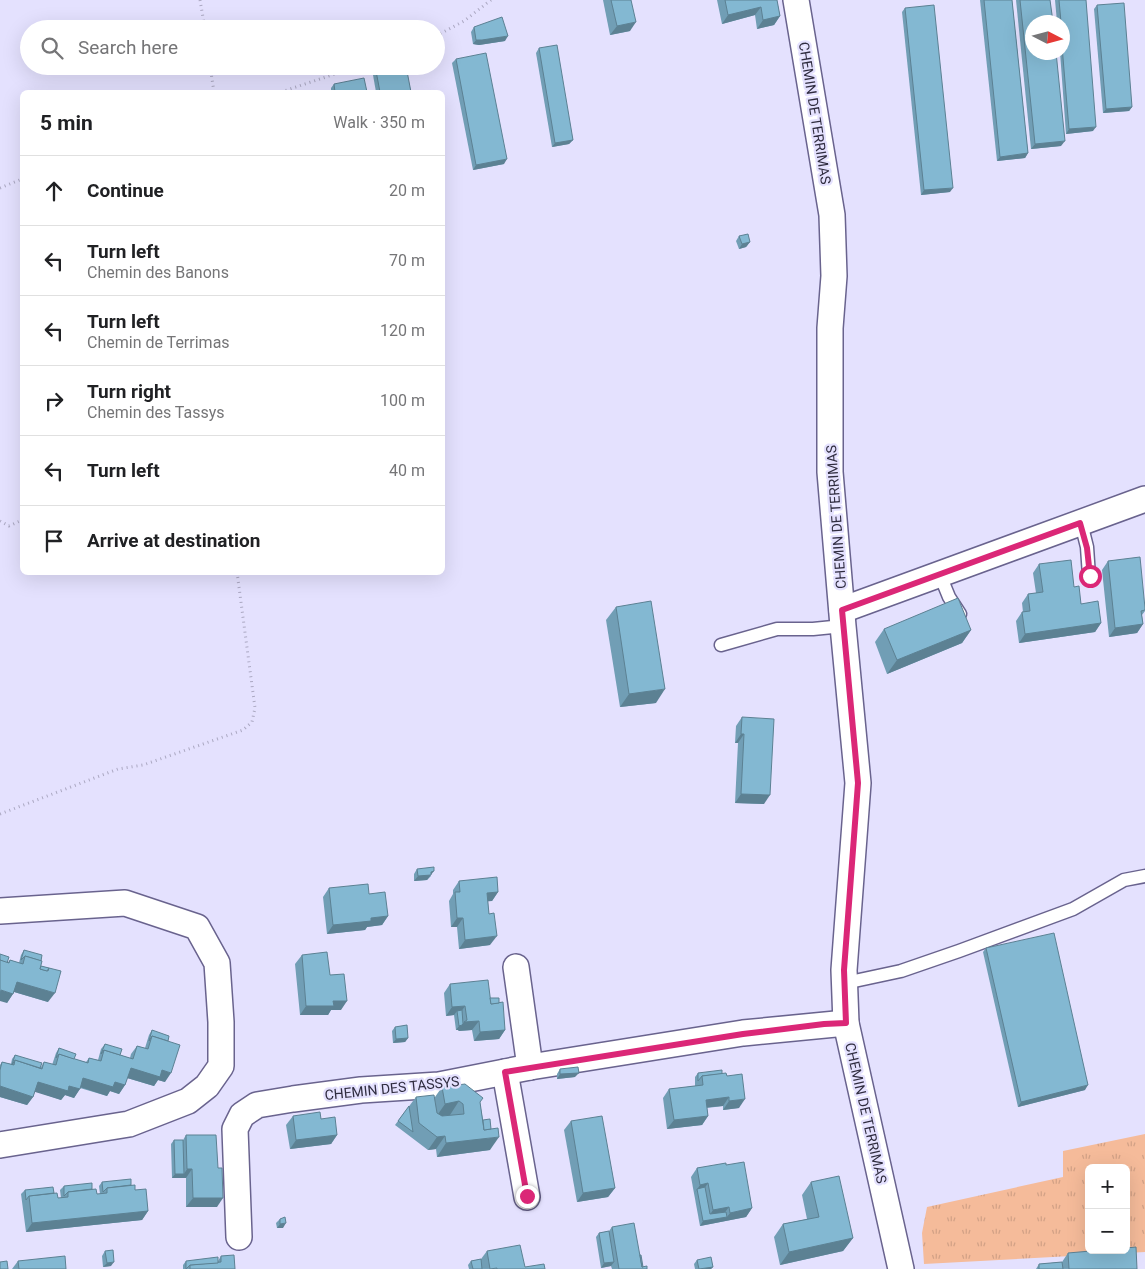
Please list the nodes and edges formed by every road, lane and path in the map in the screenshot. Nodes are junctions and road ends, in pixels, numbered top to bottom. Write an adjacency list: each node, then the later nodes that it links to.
1 (200, 0): 4 (path)
2 (491, 0): 5 (path)
3 (796, 0): 20 (street, CHEMIN DE TERRIMAS)
4 (203, 20)
5 (445, 31)
6 (211, 75): 8 (path)
7 (332, 75): 9 (path)
8 (214, 90)
9 (286, 90)
10 (20, 180): 11 (path)
11 (0, 188)
12 (1145, 499): 15 (street)
13 (0, 521): 14 (path)
14 (20, 521)
15 (1080, 523): 16 (street); 18 (lane)
16 (940, 574): 19 (lane); 20 (street)
17 (237, 575): 22 (path)
18 (1090, 576)
19 (960, 614)
20 (842, 618): 21 (lane); 26 (street, CHEMIN DE TERRIMAS)
21 (721, 645)
22 (0, 814)
23 (1145, 876): 26 (lane)
24 (0, 911): 30 (street)
25 (516, 967): 28 (street)
26 (845, 983): 27 (street, CHEMIN DE TERRIMAS)
27 (846, 1023): 28 (street, CHEMIN DES TASSYS); 33 (street, CHEMIN DE TERRIMAS)
28 (530, 1067): 29 (street, CHEMIN DES TASSYS)
29 (505, 1072): 31 (street); 32 (street, CHEMIN DES TASSYS)
30 (0, 1145)
31 (527, 1196)
32 (239, 1237)
33 (901, 1269)

